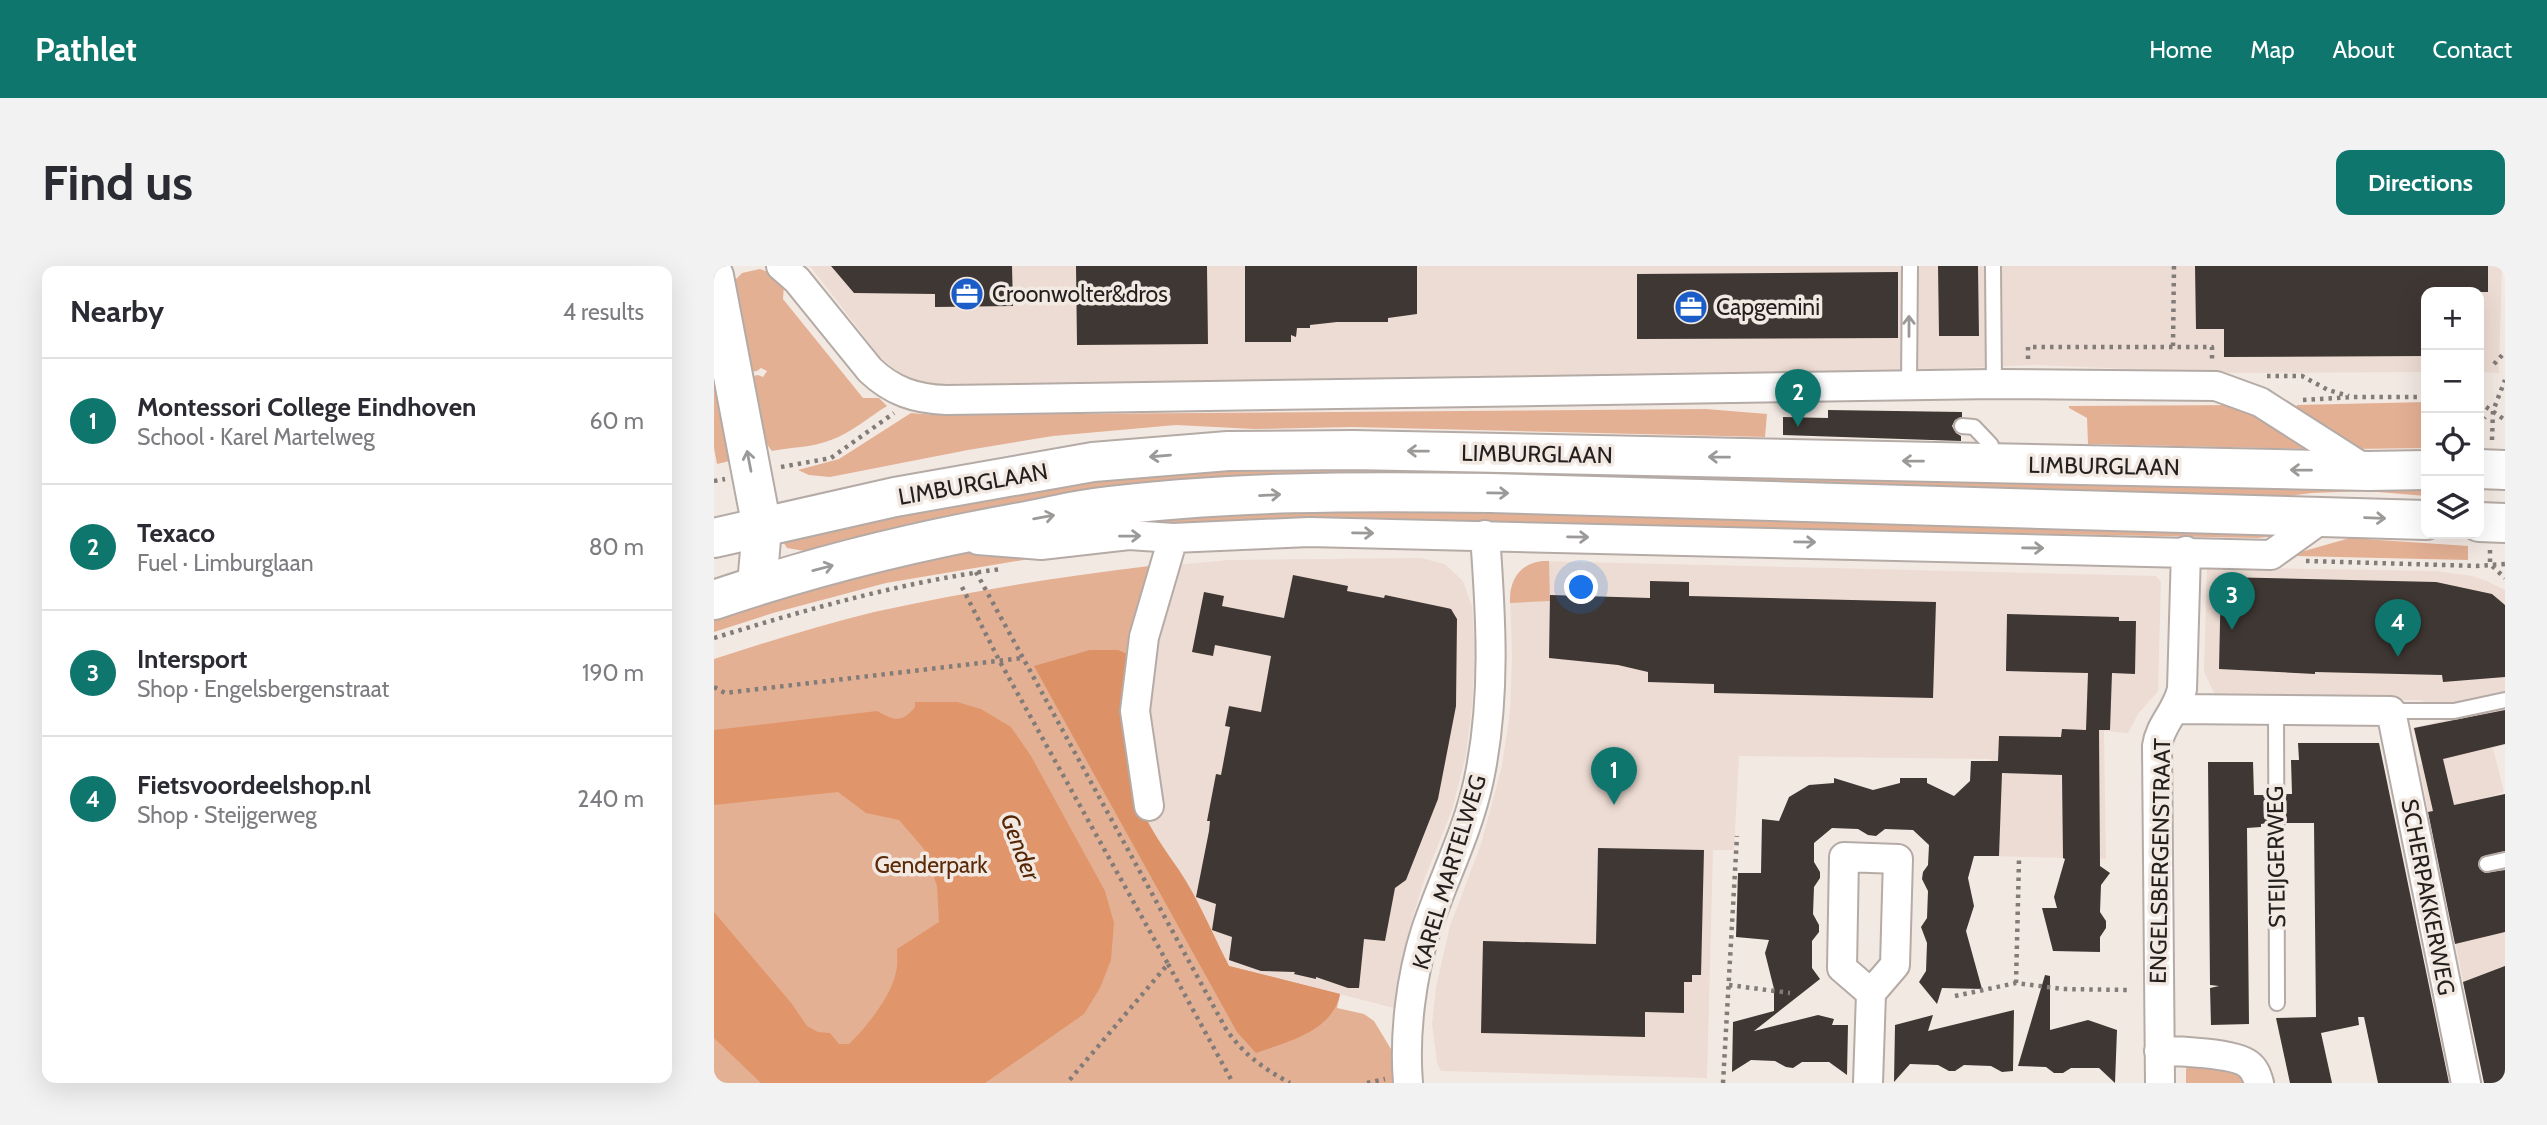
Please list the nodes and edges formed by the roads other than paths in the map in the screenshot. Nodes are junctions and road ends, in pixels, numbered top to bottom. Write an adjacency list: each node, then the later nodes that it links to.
1 (780, 266): 6 (street)
2 (1910, 266): 6 (lane, one-way to 2)
3 (1993, 266): 5 (lane)
4 (714, 276): 19 (main road, one-way to 4)
5 (1994, 384): 6 (street); 14 (street)
6 (1909, 385)
7 (1962, 426): 9 (lane)
8 (1971, 444): 9 (lane)
9 (1990, 445): 10 (lane)
10 (2030, 464): 14 (main road, LIMBURGLAAN, one-way to 10); 19 (main road, LIMBURGLAAN, one-way to 19)
11 (2484, 469): 13 (main road)
12 (2421, 470): 14 (main road, LIMBURGLAAN)
13 (2505, 470)
14 (2369, 471)
15 (2324, 517): 16 (main road, LIMBURGLAAN, one-way to 16); 22 (main road, LIMBURGLAAN, one-way to 15); 24 (street, LIMBURGLAAN)
16 (2421, 520)
17 (2484, 523): 18 (main road)
18 (2505, 523)
19 (762, 528): 20 (main road, LIMBURGLAAN); 25 (main road)
20 (715, 533): 25 (main road)
21 (1485, 535): 23 (street, LIMBURGLAAN, one-way to 21); 24 (street, LIMBURGLAAN, one-way to 24); 37 (street, KAREL MARTELWEG)
22 (940, 537): 23 (street, LIMBURGLAAN, one-way to 23); 25 (main road, LIMBURGLAAN, one-way to 22)
23 (1173, 537): 31 (street)
24 (2186, 551): 28 (street, ENGELSBERGENSTRAAT)
25 (757, 585): 26 (main road, LIMBURGLAAN)
26 (714, 600)
27 (2505, 700): 30 (lane)
28 (2176, 709): 29 (street); 36 (street, ENGELSBERGENSTRAAT)
29 (2276, 711): 30 (street); 35 (lane, STEIJGERWEG)
30 (2390, 711): 41 (street, SCHERPAKKERWEG)
31 (1149, 806)
32 (2505, 860): 33 (lane)
33 (2487, 864)
34 (1871, 993): 38 (street)
35 (2277, 1003)
36 (2159, 1051): 39 (street, ENGELSBERGENSTRAAT); 40 (street)
37 (1408, 1083)
38 (1868, 1083)
39 (2160, 1083)
40 (2259, 1083)
41 (2466, 1083)

